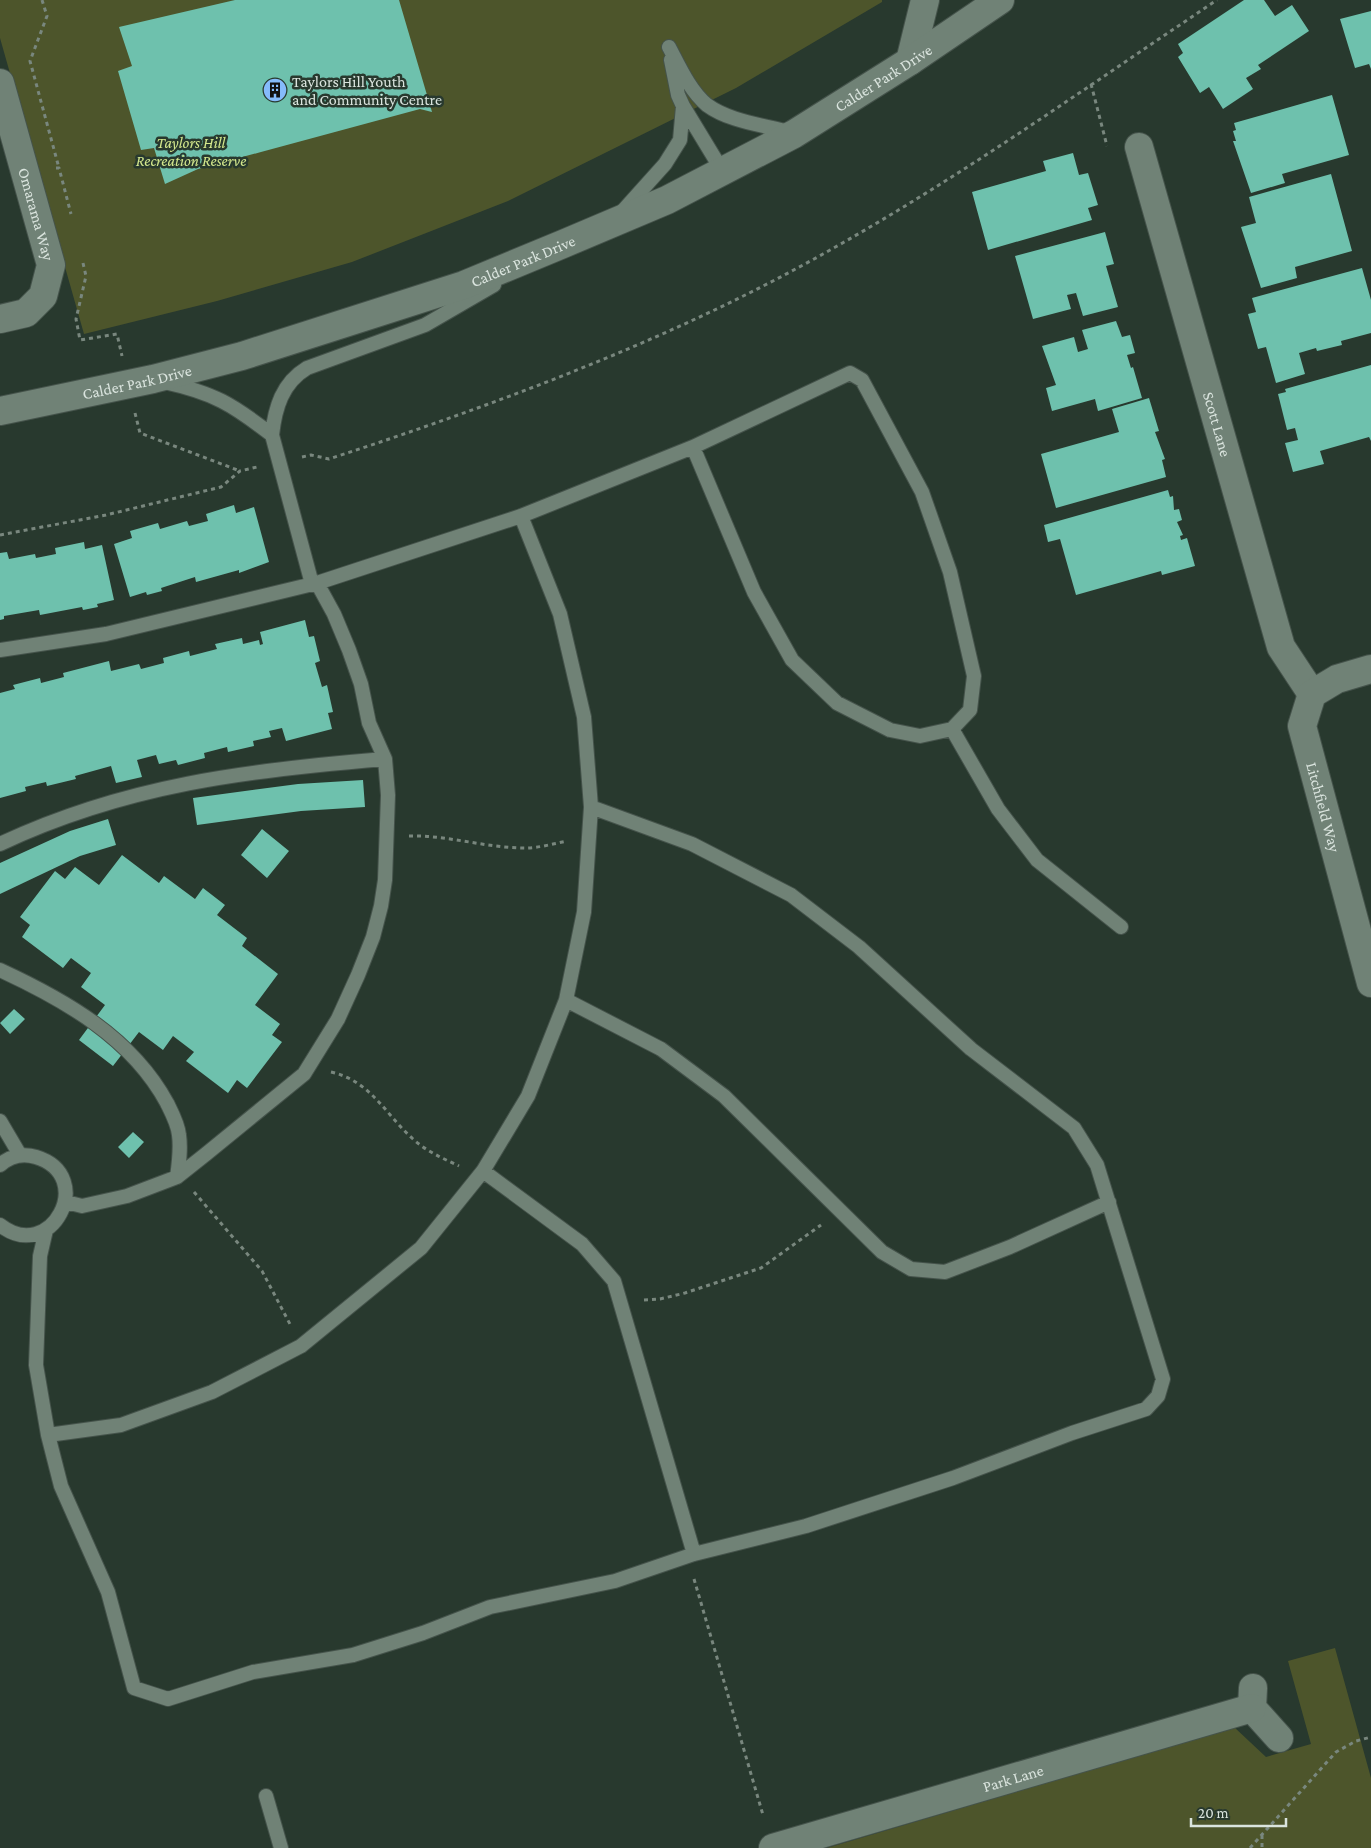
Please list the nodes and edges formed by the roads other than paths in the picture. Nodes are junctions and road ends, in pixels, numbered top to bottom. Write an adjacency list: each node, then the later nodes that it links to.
1 (925, 0): 3 (street)
2 (1000, 0): 3 (street, Calder Park Drive)
3 (910, 61): 6 (street, Calder Park Drive)
4 (0, 83): 11 (street, Omarama Way)
5 (683, 106): 6 (lane); 8 (lane); 9 (lane)
6 (794, 134): 8 (street, Calder Park Drive)
7 (1139, 147): 20 (street, Scott Lane)
8 (723, 172): 9 (street, Calder Park Drive)
9 (612, 222): 10 (street, Calder Park Drive)
10 (563, 244): 12 (street, Calder Park Drive); 14 (lane)
11 (0, 319)
12 (141, 382): 13 (street, Calder Park Drive); 14 (lane)
13 (0, 411)
14 (272, 435): 17 (lane)
15 (693, 447): 16 (lane); 21 (lane); 21 (lane)
16 (521, 516): 17 (lane); 23 (lane)
17 (314, 584): 18 (lane); 22 (lane)
18 (0, 650)
19 (1371, 669): 20 (street)
20 (1312, 694): 27 (street, Litchfield Way)
21 (952, 729): 25 (lane)
22 (385, 759): 24 (lane); 33 (lane)
23 (591, 807): 28 (lane); 35 (lane)
24 (0, 844)
25 (1121, 927)
26 (0, 970): 33 (lane)
27 (1371, 983)
28 (566, 1000): 32 (lane); 35 (lane)
29 (0, 1121): 30 (lane)
30 (20, 1155): 31 (lane); 34 (lane)
31 (0, 1165)
32 (481, 1175): 38 (lane); 39 (lane)
33 (177, 1177): 34 (lane)
34 (66, 1202): 37 (lane)
35 (1109, 1202): 39 (lane)
36 (0, 1225): 37 (lane)
37 (46, 1230): 38 (lane)
38 (48, 1436): 39 (lane)
39 (691, 1555)
40 (1279, 1738): 43 (street, Park Lane)
41 (266, 1796): 42 (lane)
42 (281, 1848)
43 (773, 1848)

